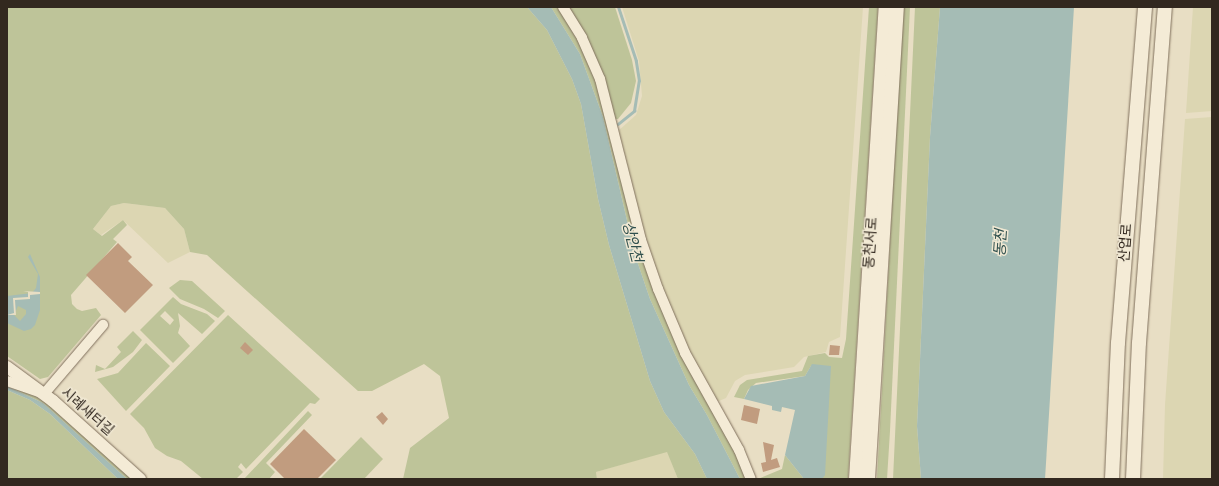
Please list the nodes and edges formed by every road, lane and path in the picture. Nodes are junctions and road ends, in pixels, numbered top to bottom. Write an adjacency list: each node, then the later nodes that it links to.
1 (563, 7): 11 (street)
2 (886, 7): 12 (main road, 동천서로)
3 (897, 7): 13 (main road, 동천서로)
4 (1145, 7): 14 (main road, 산업로)
5 (1165, 7): 15 (main road, 산업로)
6 (104, 325): 9 (street)
7 (7, 367): 9 (street)
8 (7, 381): 9 (street, 시례새터길)
9 (44, 394): 10 (street, 시례새터길)
10 (140, 479)
11 (751, 479)
12 (856, 479)
13 (868, 479)
14 (1112, 479)
15 (1133, 479)

